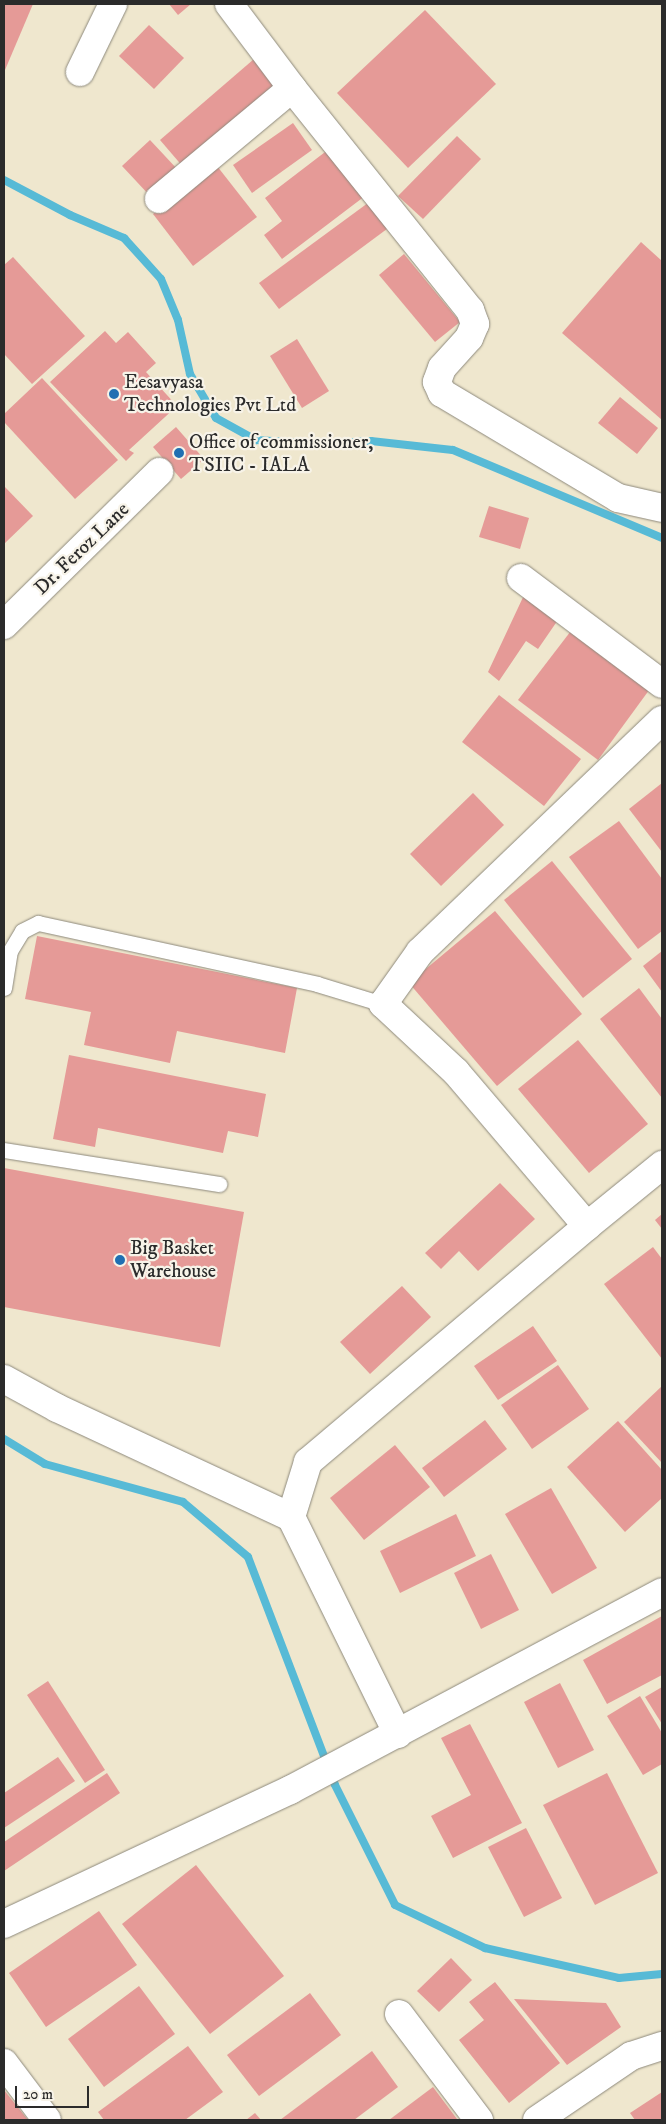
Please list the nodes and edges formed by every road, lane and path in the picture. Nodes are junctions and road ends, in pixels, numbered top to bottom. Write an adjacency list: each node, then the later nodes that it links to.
1 (113, 4): 3 (street)
2 (229, 4): 4 (street)
3 (80, 72)
4 (292, 88): 5 (street); 7 (street)
5 (159, 198)
6 (160, 472): 9 (street, Dr. Feroz Lane)
7 (662, 508)
8 (521, 578): 10 (street)
9 (4, 625)
10 (662, 684)
11 (662, 720): 13 (street)
12 (4, 988): 13 (lane)
13 (383, 1004): 17 (street)
14 (4, 1150): 16 (lane)
15 (662, 1165): 17 (street)
16 (219, 1184)
17 (587, 1226): 19 (street)
18 (4, 1379): 19 (street)
19 (291, 1517): 21 (street)
20 (662, 1592): 21 (street)
21 (398, 1734): 22 (street)
22 (4, 1924)
23 (398, 2014): 27 (street)
24 (662, 2046): 28 (street)
25 (4, 2062): 26 (street)
26 (47, 2120)
27 (479, 2120)
28 (537, 2120)

